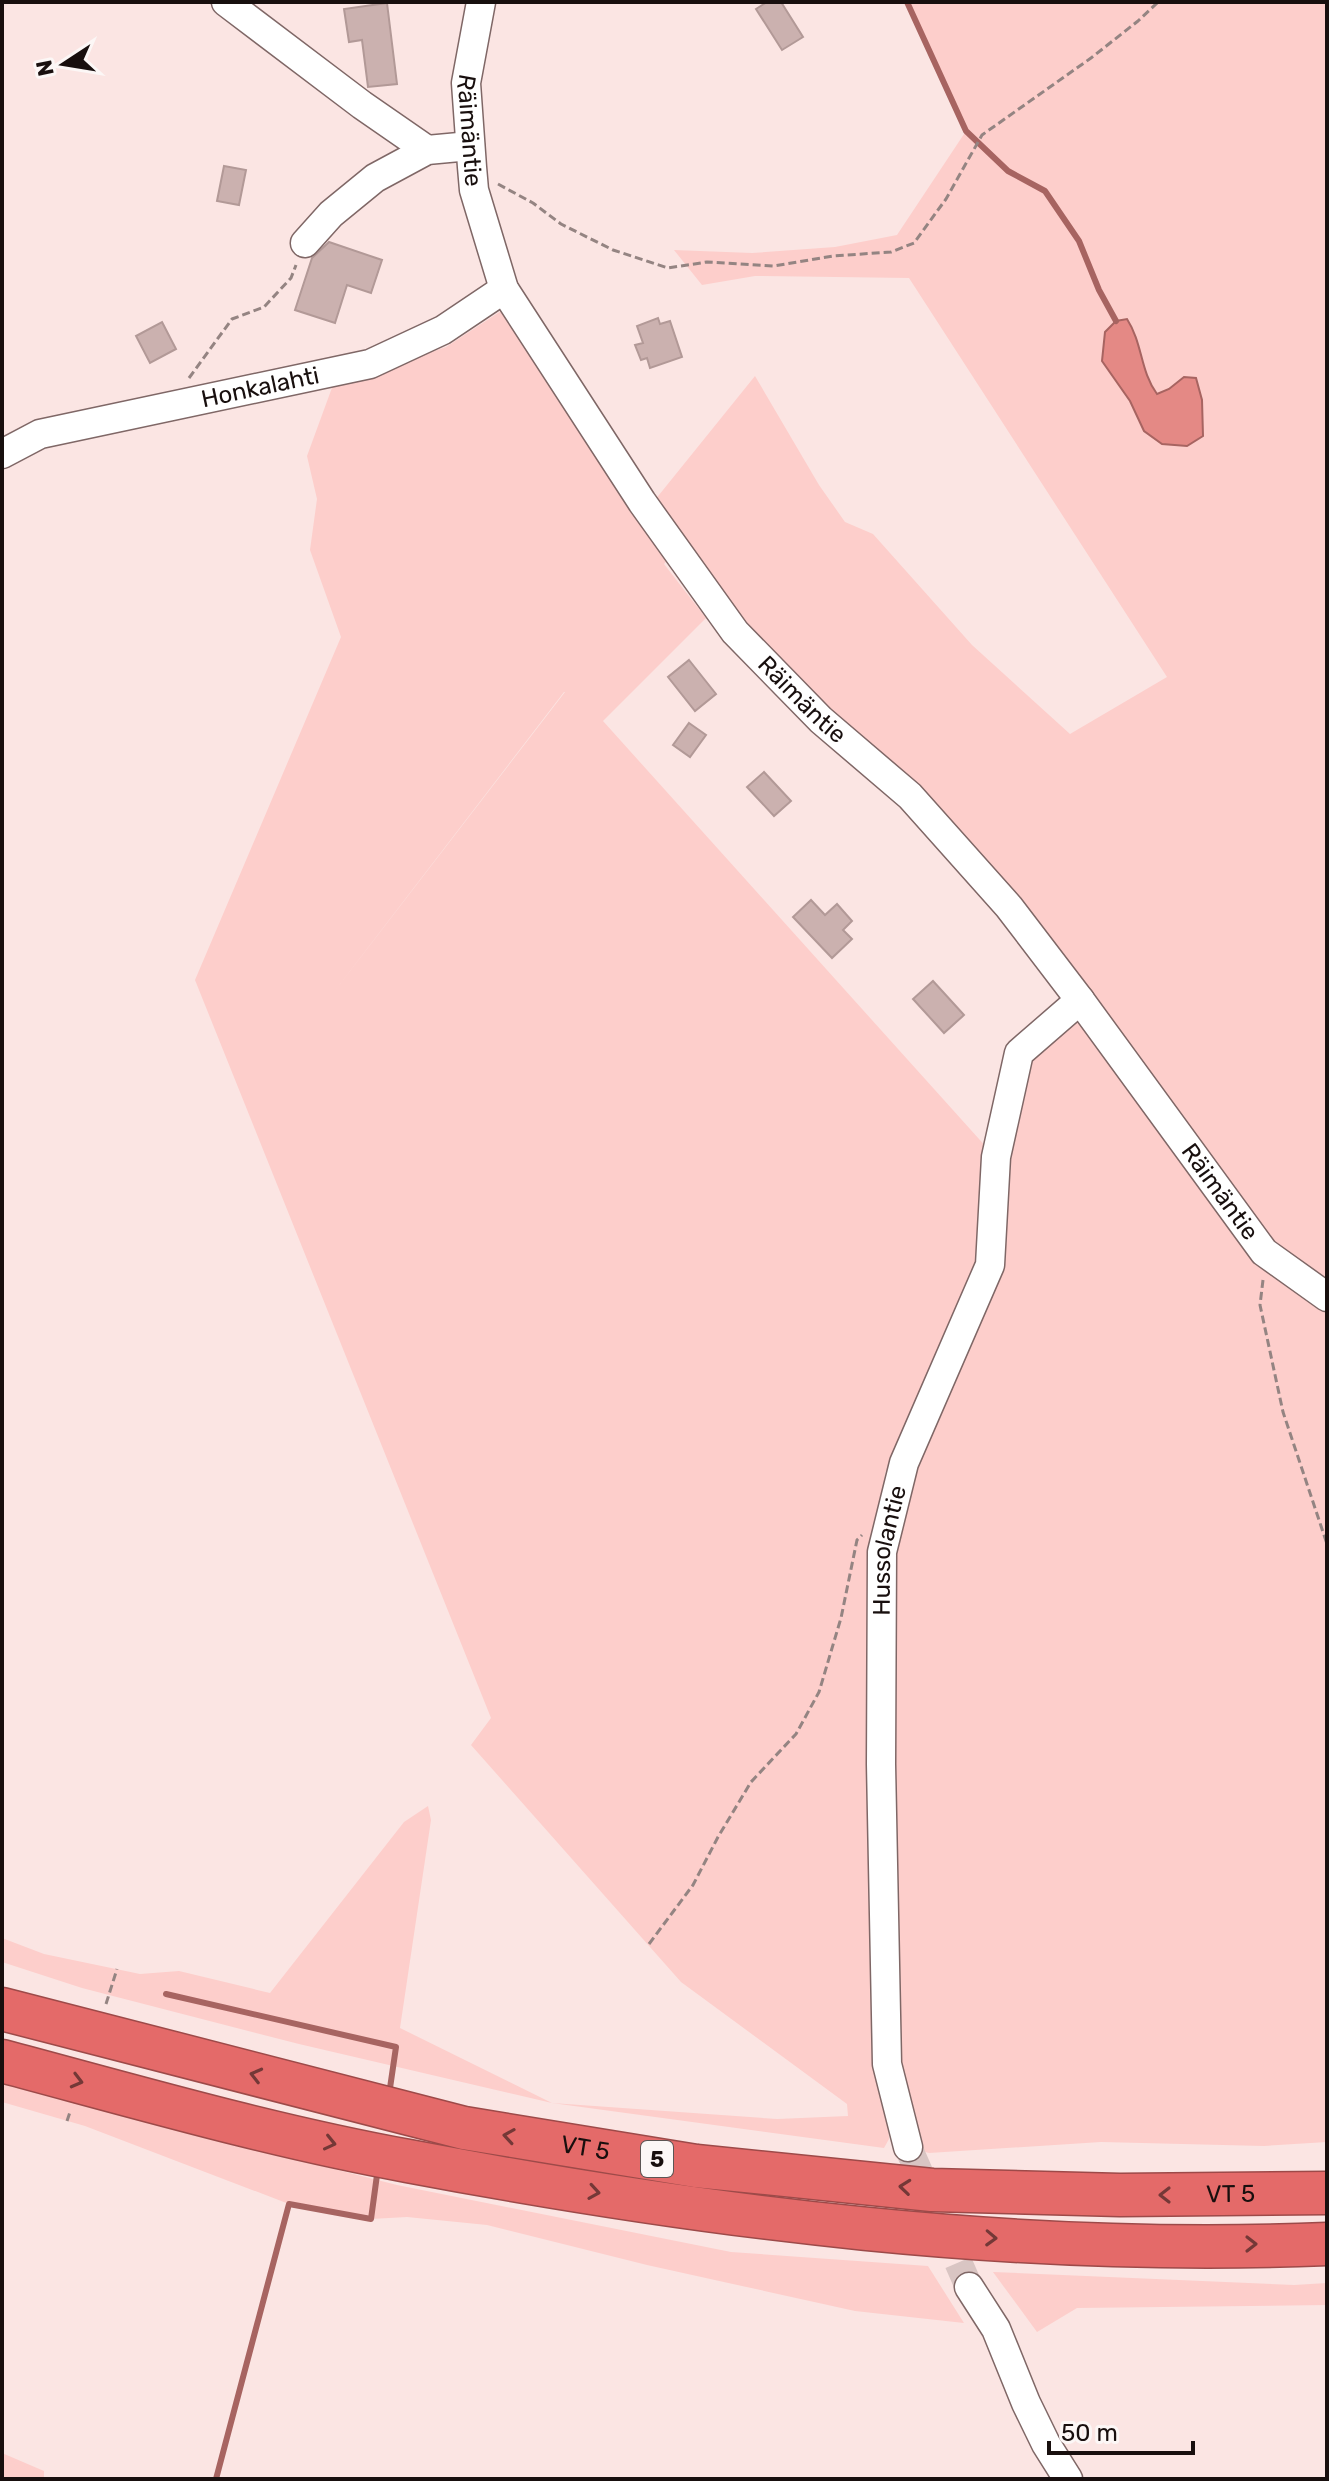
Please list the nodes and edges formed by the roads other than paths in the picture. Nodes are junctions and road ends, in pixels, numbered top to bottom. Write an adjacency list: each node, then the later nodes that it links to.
1 (226, 2): 4 (street)
2 (481, 2): 3 (street, Räimäntie)
3 (470, 146): 4 (street); 6 (street, Räimäntie)
4 (427, 150): 5 (street)
5 (305, 243)
6 (504, 289): 7 (street, Honkalahti); 8 (street, Räimäntie)
7 (2, 454)
8 (1080, 1000): 9 (street, Räimäntie); 12 (street, Hussolantie)
9 (1327, 1297)
10 (2, 2009): 13 (highway, VT 5 / 5, one-way to 10)
11 (2, 2061): 14 (highway, VT 5 / 5, one-way to 14)
12 (908, 2147)
13 (1327, 2193)
14 (1327, 2244)
15 (969, 2287): 16 (street)
16 (1068, 2479)

